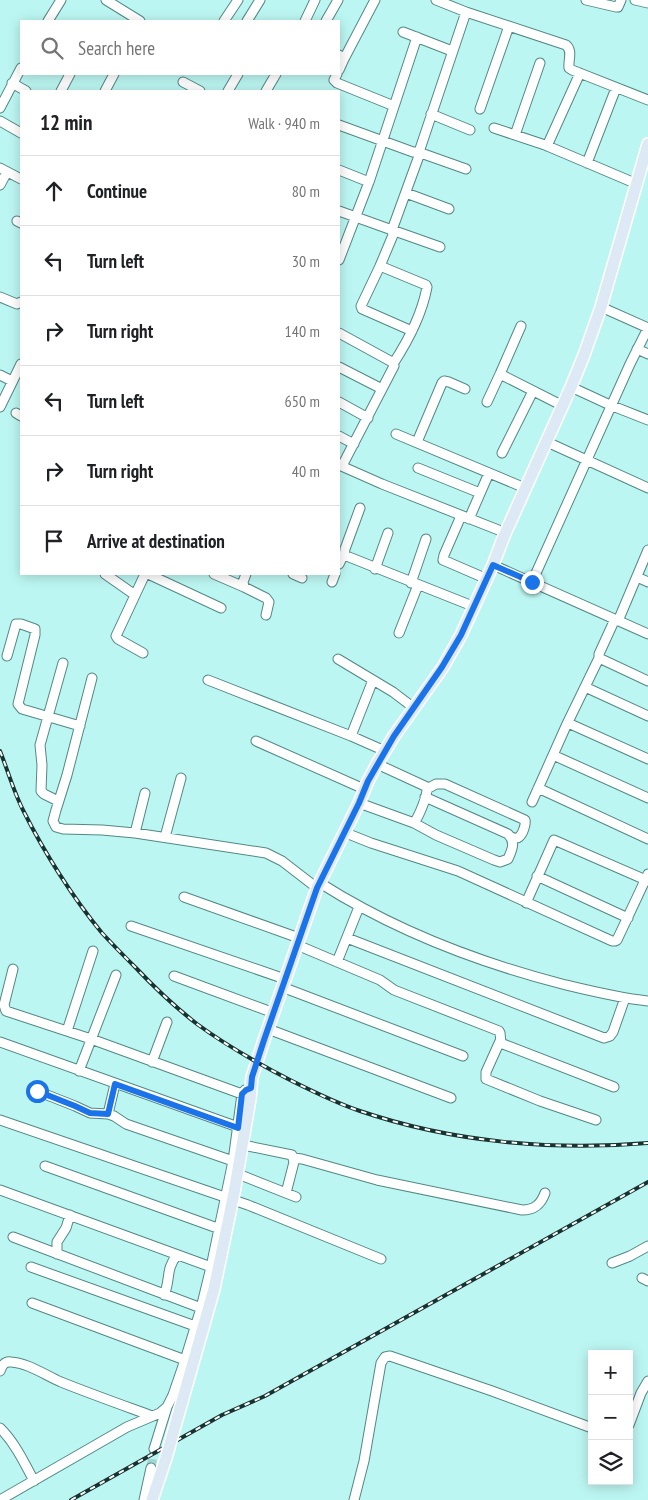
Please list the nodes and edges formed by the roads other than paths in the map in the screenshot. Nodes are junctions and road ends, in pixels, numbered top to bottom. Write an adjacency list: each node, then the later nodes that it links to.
1 (61, 0): 14 (street)
2 (106, 0): 15 (street)
3 (238, 0): 16 (street)
4 (260, 0): 17 (street)
5 (315, 0): 18 (street)
6 (338, 0): 19 (street)
7 (375, 0): 24 (street)
8 (436, 0): 13 (street)
9 (586, 0): 10 (street)
10 (621, 0)
11 (635, 0): 12 (street)
12 (648, 3)
13 (466, 12): 20 (street); 23 (street)
14 (49, 20)
15 (138, 20)
16 (225, 20)
17 (248, 20)
18 (305, 20)
19 (327, 20)
20 (509, 26): 27 (street); 45 (street)
21 (404, 32): 22 (street)
22 (417, 37): 23 (street); 43 (street)
23 (452, 51): 46 (street)
24 (341, 57)
25 (540, 62): 52 (street)
26 (20, 70): 34 (street)
27 (580, 73): 35 (street); 55 (street)
28 (69, 75): 37 (street)
29 (113, 75): 38 (street)
30 (237, 75): 40 (street)
31 (275, 75): 41 (street)
32 (336, 75): 43 (street)
33 (183, 82): 39 (street)
34 (12, 84): 36 (street); 44 (street)
35 (616, 88): 42 (street); 57 (street)
36 (24, 90)
37 (62, 90)
38 (106, 90)
39 (198, 90)
40 (229, 90)
41 (267, 90)
42 (648, 100)
43 (394, 106): 53 (street)
44 (0, 108)
45 (480, 109)
46 (432, 114): 50 (street); 56 (street)
47 (0, 121): 51 (street)
48 (340, 125): 53 (street)
49 (494, 128): 52 (street)
50 (470, 130)
51 (20, 131)
52 (515, 135): 55 (street)
53 (383, 141): 56 (street); 62 (street)
54 (648, 144): 63 (main road)
55 (547, 146): 57 (street)
56 (419, 152): 58 (street); 65 (street)
57 (587, 163): 63 (street)
58 (466, 169)
59 (4, 170): 61 (street); 64 (street)
60 (340, 170): 62 (street)
61 (20, 178)
62 (369, 182): 68 (street)
63 (637, 184): 75 (main road)
64 (0, 185)
65 (406, 193): 67 (street); 69 (street)
66 (340, 210): 68 (street)
67 (449, 210)
68 (356, 217): 69 (street); 71 (street)
69 (392, 230): 70 (street); 72 (street)
70 (440, 247)
71 (340, 255)
72 (380, 266): 77 (street); 77 (street)
73 (0, 297): 74 (street)
74 (20, 302)
75 (600, 307): 79 (street); 87 (main road)
76 (521, 326): 84 (street)
77 (412, 331): 81 (street)
78 (340, 334): 81 (street)
79 (637, 350): 80 (street); 93 (street)
80 (648, 354)
81 (393, 364): 88 (street)
82 (20, 366): 86 (street)
83 (340, 368): 88 (street)
84 (500, 374): 90 (street); 91 (street)
85 (0, 375): 86 (street)
86 (12, 381): 95 (street)
87 (571, 387): 93 (street); 94 (main road)
88 (382, 389): 96 (street)
89 (465, 389): 100 (street)
90 (533, 391): 94 (street); 103 (street)
91 (487, 402)
92 (340, 403): 96 (street)
93 (611, 405): 97 (street); 104 (street)
94 (563, 406): 101 (main road)
95 (0, 407)
96 (368, 418): 102 (street)
97 (648, 420)
98 (396, 434): 100 (street)
99 (340, 437): 102 (street)
100 (417, 442): 107 (street)
101 (547, 442): 104 (street); 108 (main road)
102 (354, 444): 105 (street)
103 (502, 453)
104 (587, 461): 109 (street); 129 (street)
105 (341, 465): 112 (street)
106 (418, 468): 110 (street)
107 (488, 473): 108 (street); 110 (street)
108 (525, 488): 113 (main road)
109 (648, 488)
110 (480, 493): 112 (street)
111 (360, 508): 117 (street)
112 (465, 517): 113 (street); 128 (street)
113 (506, 532): 118 (main road)
114 (388, 533): 119 (street)
115 (426, 539): 131 (street)
116 (648, 550): 126 (street)
117 (341, 560): 119 (street)
118 (493, 565): 128 (main road); 129 (street)
119 (376, 569): 131 (street)
120 (106, 575): 133 (street)
121 (145, 575): 133 (street)
122 (148, 575): 135 (street)
123 (216, 575): 132 (street)
124 (246, 575): 132 (street)
125 (295, 575): 127 (street)
126 (637, 577): 130 (street); 137 (street)
127 (302, 578)
128 (487, 579): 134 (main road)
129 (532, 582): 137 (street)
130 (648, 582)
131 (414, 584): 134 (street); 138 (street)
132 (244, 587): 136 (street)
133 (135, 595): 140 (street)
134 (474, 607): 150 (main road)
135 (221, 608)
136 (266, 615)
137 (616, 620): 139 (street); 142 (street)
138 (399, 633)
139 (648, 634)
140 (143, 652)
141 (7, 656): 151 (street)
142 (599, 658): 148 (street); 149 (street)
143 (338, 659): 147 (street)
144 (63, 663): 151 (street)
145 (92, 678): 154 (street)
146 (208, 680): 155 (street)
147 (373, 680): 150 (street); 155 (street)
148 (648, 681)
149 (585, 687): 152 (street); 153 (street)
150 (414, 708): 157 (main road)
151 (48, 716): 154 (street); 167 (street)
152 (648, 716)
153 (568, 723): 158 (street); 159 (street)
154 (80, 726): 167 (street)
155 (351, 736): 157 (street)
156 (256, 741): 163 (street)
157 (385, 751): 160 (main road)
158 (553, 755): 162 (street); 166 (street)
159 (648, 760)
160 (377, 764): 163 (main road); 165 (street)
161 (181, 778): 173 (street)
162 (538, 788): 168 (street); 175 (street)
163 (364, 789): 169 (main road)
164 (145, 793): 172 (street)
165 (426, 793): 170 (street); 174 (street); 174 (street)
166 (648, 798)
167 (58, 801): 172 (street)
168 (532, 802)
169 (359, 803): 170 (street); 171 (main road)
170 (414, 822): 174 (street)
171 (344, 832): 178 (main road); 180 (street)
172 (135, 833): 173 (street)
173 (165, 837): 178 (street)
174 (512, 837)
175 (648, 839)
176 (538, 876): 177 (street); 180 (street); 182 (street)
177 (647, 879): 182 (street)
178 (318, 886): 181 (street); 185 (main road)
179 (184, 897): 185 (street)
180 (526, 903): 182 (street)
181 (359, 907): 184 (street); 192 (street)
182 (628, 918)
183 (131, 926): 191 (street)
184 (347, 938): 187 (street); 192 (street)
185 (298, 942): 187 (street); 191 (main road)
186 (93, 951): 197 (street)
187 (338, 962): 199 (street)
188 (13, 970): 197 (street)
189 (116, 975): 198 (street)
190 (174, 976): 194 (street)
191 (284, 983): 194 (main road); 201 (street)
192 (625, 998): 193 (street)
193 (648, 1002)
194 (274, 1013): 196 (main road)
195 (167, 1022): 202 (street)
196 (268, 1029): 207 (main road); 208 (street)
197 (67, 1031): 198 (street)
198 (91, 1039): 202 (street); 203 (street)
199 (500, 1041): 205 (street); 211 (street)
200 (0, 1042): 203 (street)
201 (463, 1056)
202 (152, 1062): 207 (street)
203 (79, 1071): 204 (street)
204 (115, 1084): 209 (street); 212 (street)
205 (614, 1087)
206 (37, 1091): 209 (street)
207 (247, 1094): 212 (street); 250 (main road, bridge)
208 (451, 1098)
209 (108, 1114): 215 (street)
210 (0, 1120): 222 (street)
211 (596, 1120)
212 (238, 1128): 213 (street)
213 (236, 1143): 214 (street); 215 (street)
214 (294, 1158): 219 (street); 220 (street)
215 (234, 1161): 217 (street)
216 (45, 1166): 224 (street)
217 (232, 1171): 219 (street); 222 (street)
218 (0, 1190): 223 (street)
219 (286, 1193): 221 (street)
220 (545, 1193)
221 (296, 1197)
222 (226, 1198): 224 (street); 229 (street)
223 (70, 1216): 227 (street); 228 (street)
224 (220, 1229): 232 (street)
225 (13, 1237): 227 (street)
226 (647, 1248): 230 (street)
227 (57, 1254): 233 (street)
228 (178, 1255): 232 (street); 233 (street)
229 (381, 1259)
230 (612, 1263)
231 (31, 1267): 236 (street)
232 (211, 1267): 235 (street)
233 (164, 1294): 235 (street)
234 (32, 1303): 237 (street)
235 (201, 1308): 236 (street)
236 (195, 1326): 237 (street)
237 (185, 1360): 240 (street)
238 (0, 1371): 242 (street)
239 (648, 1381): 241 (street)
240 (167, 1407): 242 (street); 245 (street)
241 (633, 1414)
242 (152, 1416): 247 (street)
243 (588, 1426): 251 (street)
244 (0, 1428): 247 (street)
245 (154, 1449)
246 (150, 1468): 249 (street)
247 (34, 1481): 248 (street)
248 (1, 1499)
249 (144, 1500)
250 (152, 1500)
251 (354, 1500)

